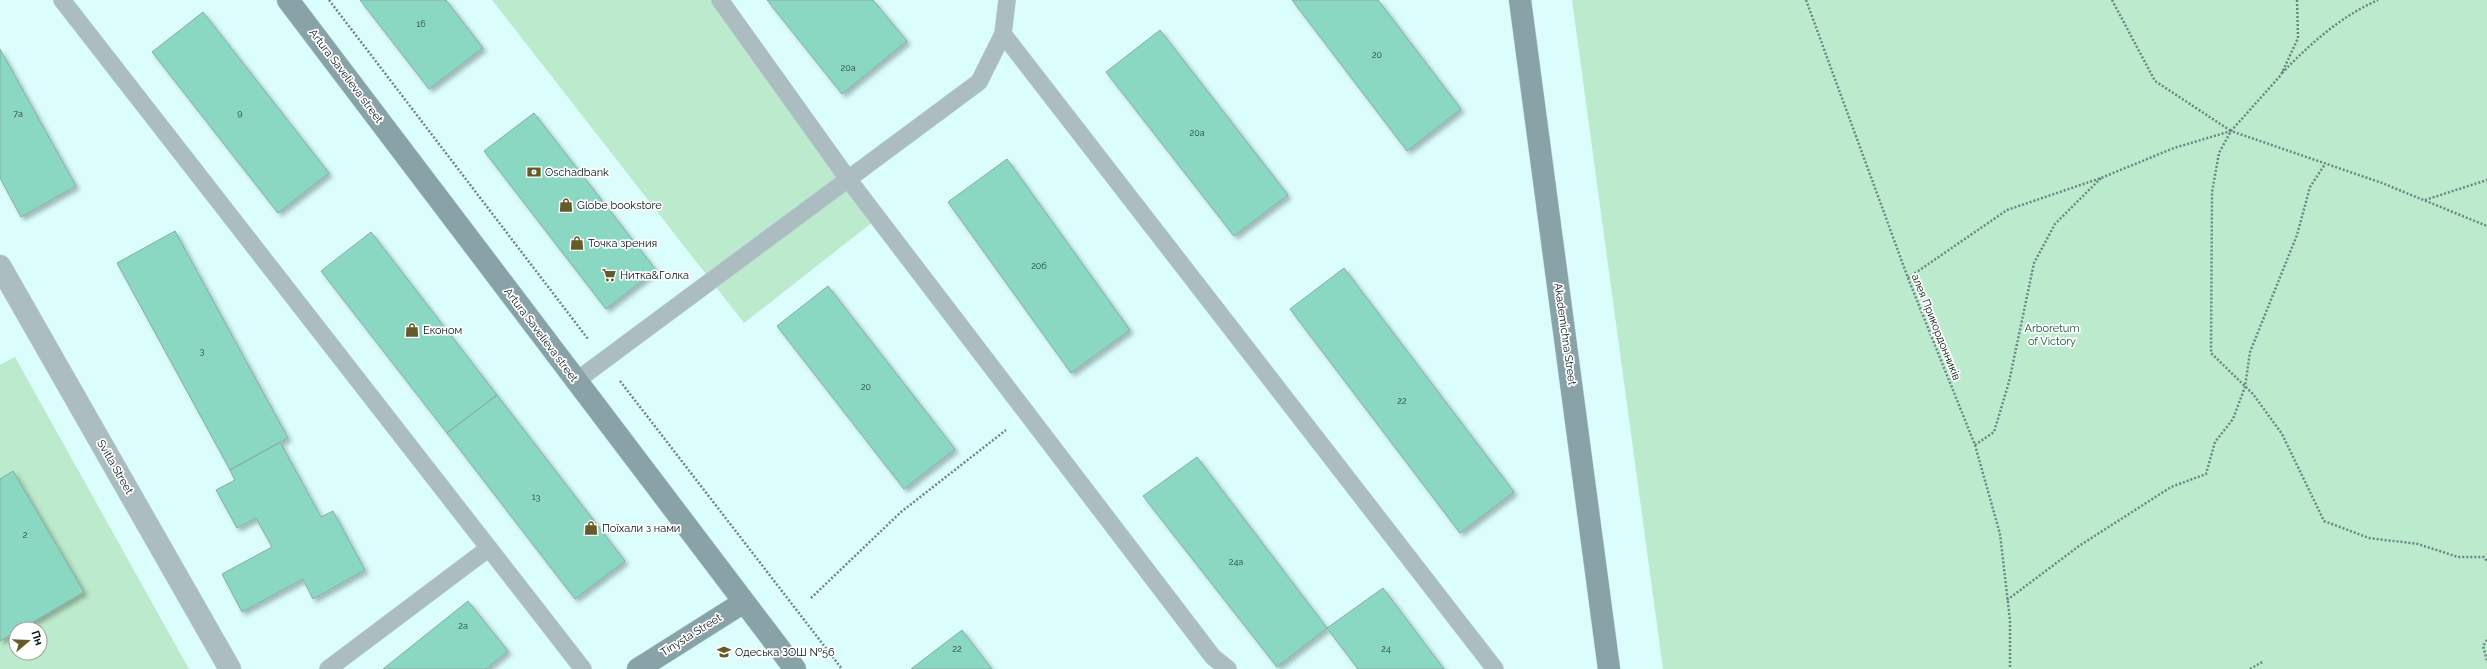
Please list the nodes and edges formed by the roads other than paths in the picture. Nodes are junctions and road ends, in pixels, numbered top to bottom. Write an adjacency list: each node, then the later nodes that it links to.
1 (62, 0): 10 (lane)
2 (288, 0): 9 (main road, Artura Savelieva street)
3 (720, 0): 7 (lane)
4 (1007, 0): 6 (lane)
5 (1520, 0): 19 (main road, Akademichna Street)
6 (1003, 34): 7 (lane); 18 (lane)
7 (848, 179): 9 (lane); 17 (lane)
8 (0, 266): 12 (street, Svitla Street)
9 (576, 381): 11 (main road, Artura Savelieva street)
10 (489, 548): 13 (lane); 14 (lane)
11 (744, 602): 15 (main road, Tinysta Street); 16 (main road, Artura Savelieva street)
12 (230, 669)
13 (328, 669)
14 (583, 669)
15 (638, 669)
16 (796, 669)
17 (1228, 669)
18 (1495, 669)
19 (1610, 669)

